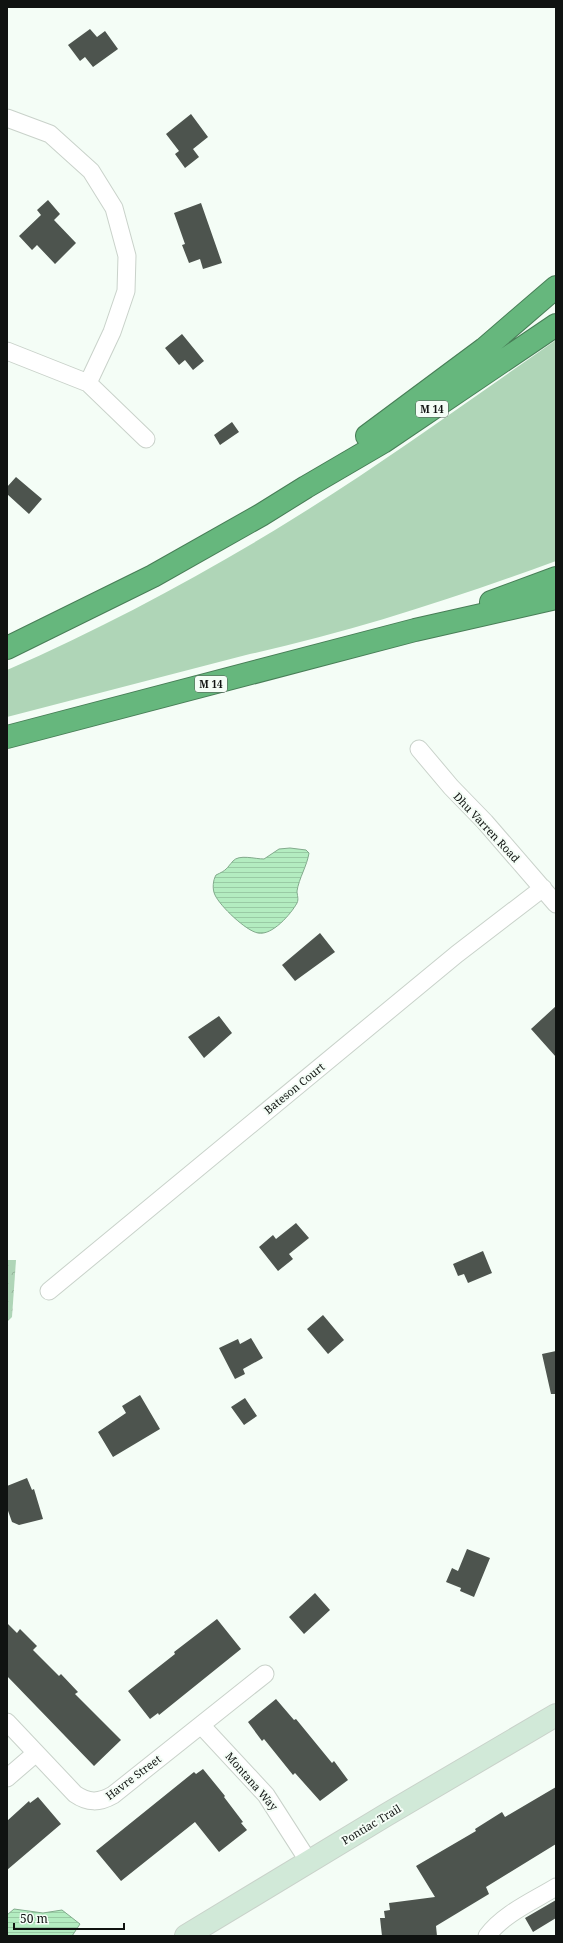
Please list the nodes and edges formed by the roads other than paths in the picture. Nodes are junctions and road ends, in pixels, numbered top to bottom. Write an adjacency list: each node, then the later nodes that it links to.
1 (7, 118): 5 (street)
2 (556, 287): 7 (highway)
3 (556, 325): 7 (highway, M 14)
4 (7, 351): 5 (street)
5 (88, 383): 6 (street)
6 (146, 439)
7 (306, 487): 11 (highway, M 14)
8 (556, 578): 10 (highway)
9 (556, 598): 10 (highway, M 14)
10 (415, 630): 12 (highway, M 14)
11 (7, 648)
12 (7, 737)
13 (419, 749): 14 (street, Dhu Varren Road)
14 (543, 888): 15 (street, Dhu Varren Road); 16 (street, Bateson Court)
15 (556, 904)
16 (49, 1291)
17 (265, 1674): 20 (street, Havre Street)
18 (556, 1715): 23 (main road, Pontiac Trail)
19 (7, 1722): 21 (street, Havre Street)
20 (201, 1725): 21 (street, Havre Street); 23 (street, Montana Way)
21 (36, 1753): 22 (street)
22 (7, 1778)
23 (309, 1862): 25 (main road, Pontiac Trail)
24 (556, 1887): 26 (street)
25 (186, 1936)
26 (487, 1936)

